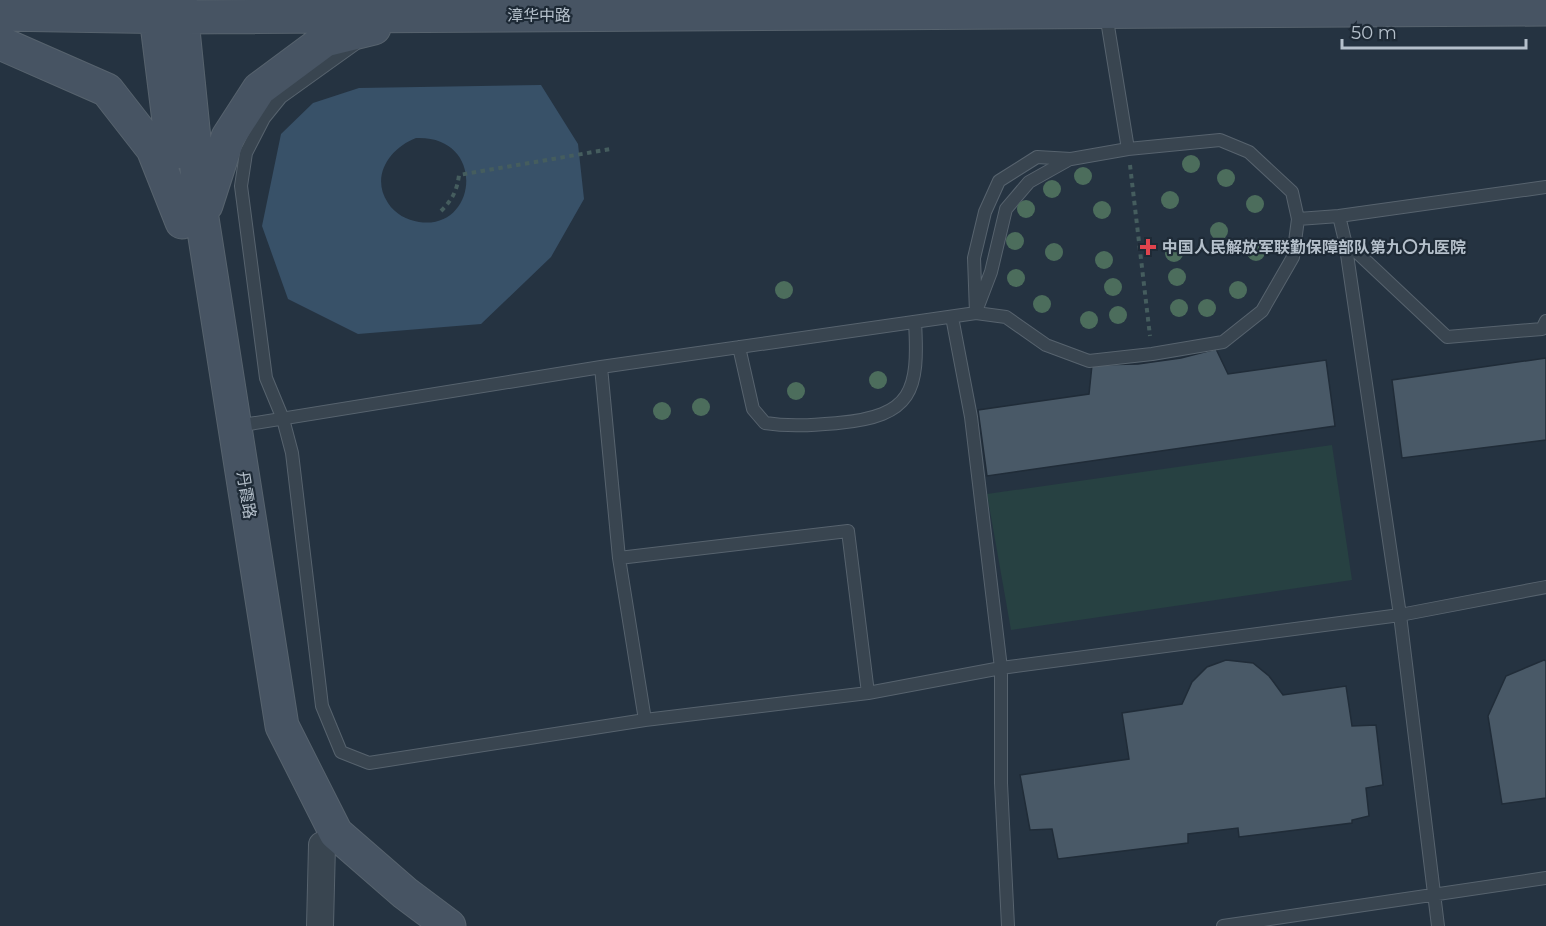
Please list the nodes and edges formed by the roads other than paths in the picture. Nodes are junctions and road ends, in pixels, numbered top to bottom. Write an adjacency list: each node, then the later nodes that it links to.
1 (168, 8): 4 (main road, 漳华中路); 5 (main road, 漳华中路); 13 (main road, 丹霞路)
2 (1546, 9): 3 (main road, 漳华中路)
3 (1106, 13): 5 (main road, 漳华中路); 8 (lane)
4 (0, 14)
5 (421, 15): 6 (main road)
6 (379, 27): 13 (main road); 21 (lane)
7 (0, 44): 13 (main road)
8 (1128, 148): 9 (lane); 12 (lane)
9 (1071, 159): 15 (lane); 15 (lane)
10 (1546, 187): 11 (lane)
11 (1339, 216): 12 (lane); 14 (lane)
12 (1298, 219): 15 (lane)
13 (192, 220): 22 (main road, 丹霞路); 29 (main road, 丹霞路)
14 (1345, 241): 17 (lane); 25 (lane)
15 (976, 313): 16 (lane)
16 (952, 317): 18 (lane); 26 (lane)
17 (1546, 321)
18 (915, 322): 19 (lane); 19 (lane)
19 (739, 347): 20 (lane)
20 (601, 367): 21 (lane); 23 (lane)
21 (283, 419): 22 (lane); 28 (lane)
22 (237, 426): 34 (main road, 丹霞路)
23 (619, 558): 27 (lane); 28 (lane)
24 (1546, 588): 25 (lane)
25 (1400, 615): 26 (lane); 31 (lane)
26 (1001, 668): 27 (lane); 35 (lane)
27 (868, 693): 28 (lane)
28 (645, 720)
29 (322, 845): 32 (street); 33 (main road, 丹霞路)
30 (1546, 878): 31 (lane)
31 (1434, 893): 36 (lane); 37 (lane)
32 (320, 926)
33 (414, 926)
34 (449, 926)
35 (1008, 926)
36 (1223, 926)
37 (1438, 926)

